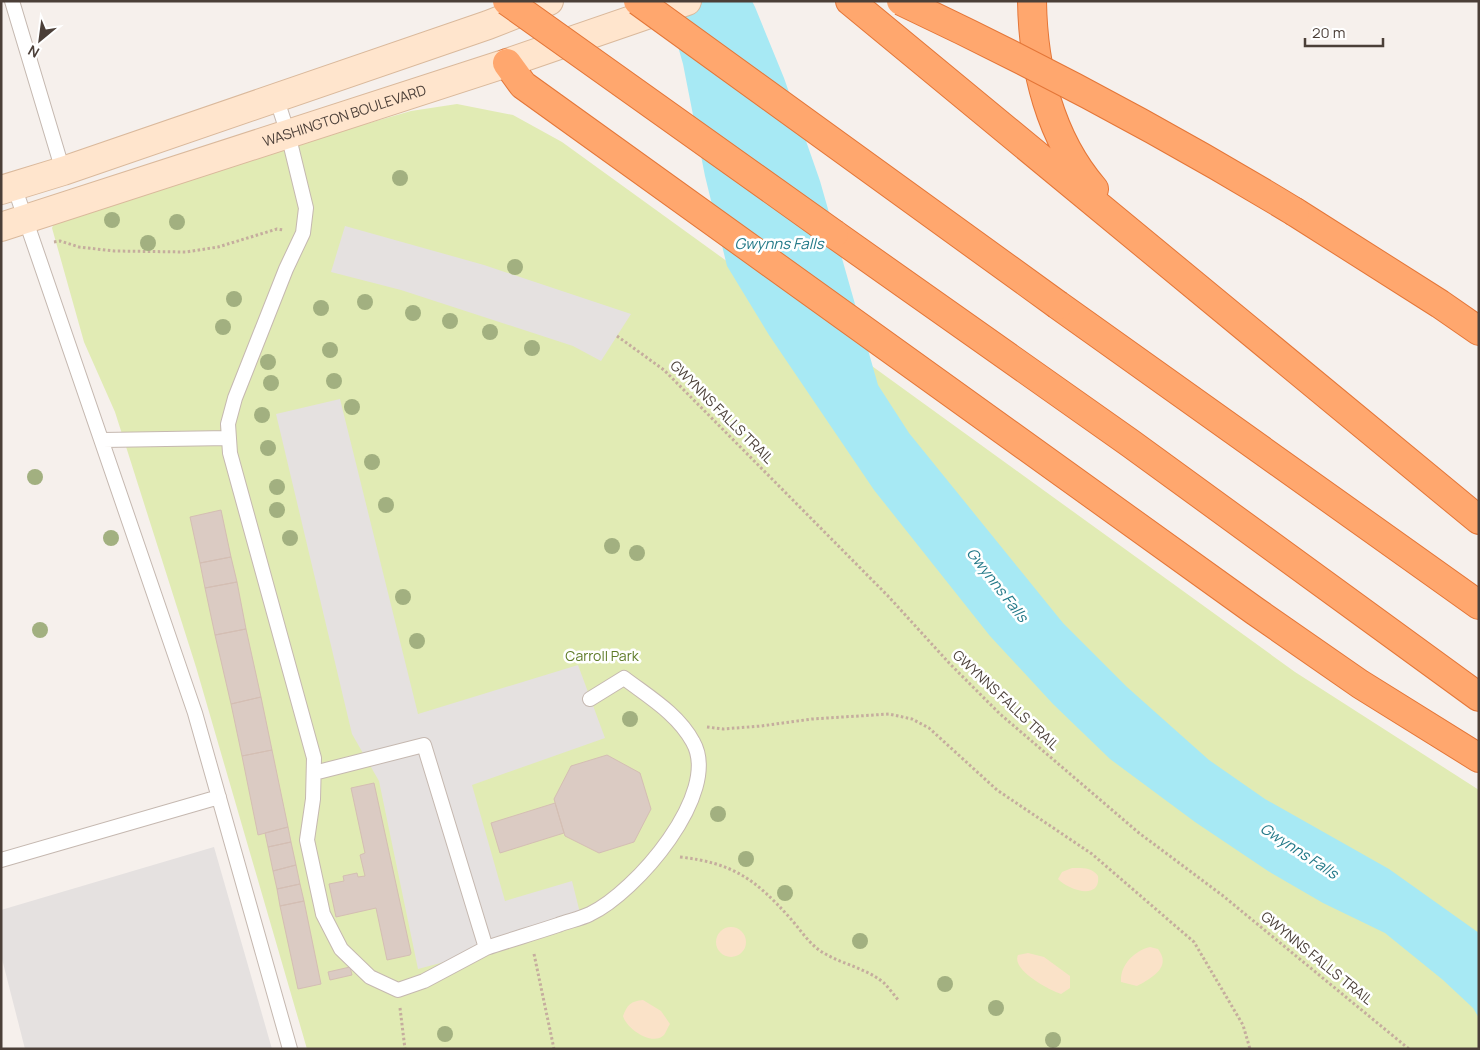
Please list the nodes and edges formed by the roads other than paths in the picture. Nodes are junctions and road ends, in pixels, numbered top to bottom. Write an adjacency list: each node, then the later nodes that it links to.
1 (12, 1): 13 (lane)
2 (507, 1): 22 (highway, bridge)
3 (549, 1): 9 (main road)
4 (687, 1): 8 (main road, WASHINGTON BOULEVARD)
5 (850, 1): 16 (highway)
6 (901, 1): 17 (highway, bridge)
7 (1032, 1): 16 (highway)
8 (633, 12): 10 (main road, WASHINGTON BOULEVARD); 21 (highway, bridge)
9 (488, 25): 10 (main road); 11 (main road)
10 (507, 63): 12 (main road, WASHINGTON BOULEVARD); 24 (highway)
11 (276, 96): 12 (lane); 13 (main road)
12 (288, 134): 15 (main road, WASHINGTON BOULEVARD); 18 (lane)
13 (63, 171): 14 (main road)
14 (8, 188): 15 (lane)
15 (13, 223): 19 (lane)
16 (1127, 229): 20 (highway)
17 (1479, 331)
18 (229, 438): 19 (lane); 25 (lane)
19 (103, 440): 26 (lane)
20 (1479, 520)
21 (1479, 605)
22 (1479, 697)
23 (590, 699): 28 (lane)
24 (1479, 758)
25 (314, 774): 28 (lane); 28 (lane)
26 (219, 797): 27 (lane); 29 (lane)
27 (1, 860)
28 (486, 948)
29 (290, 1049)

